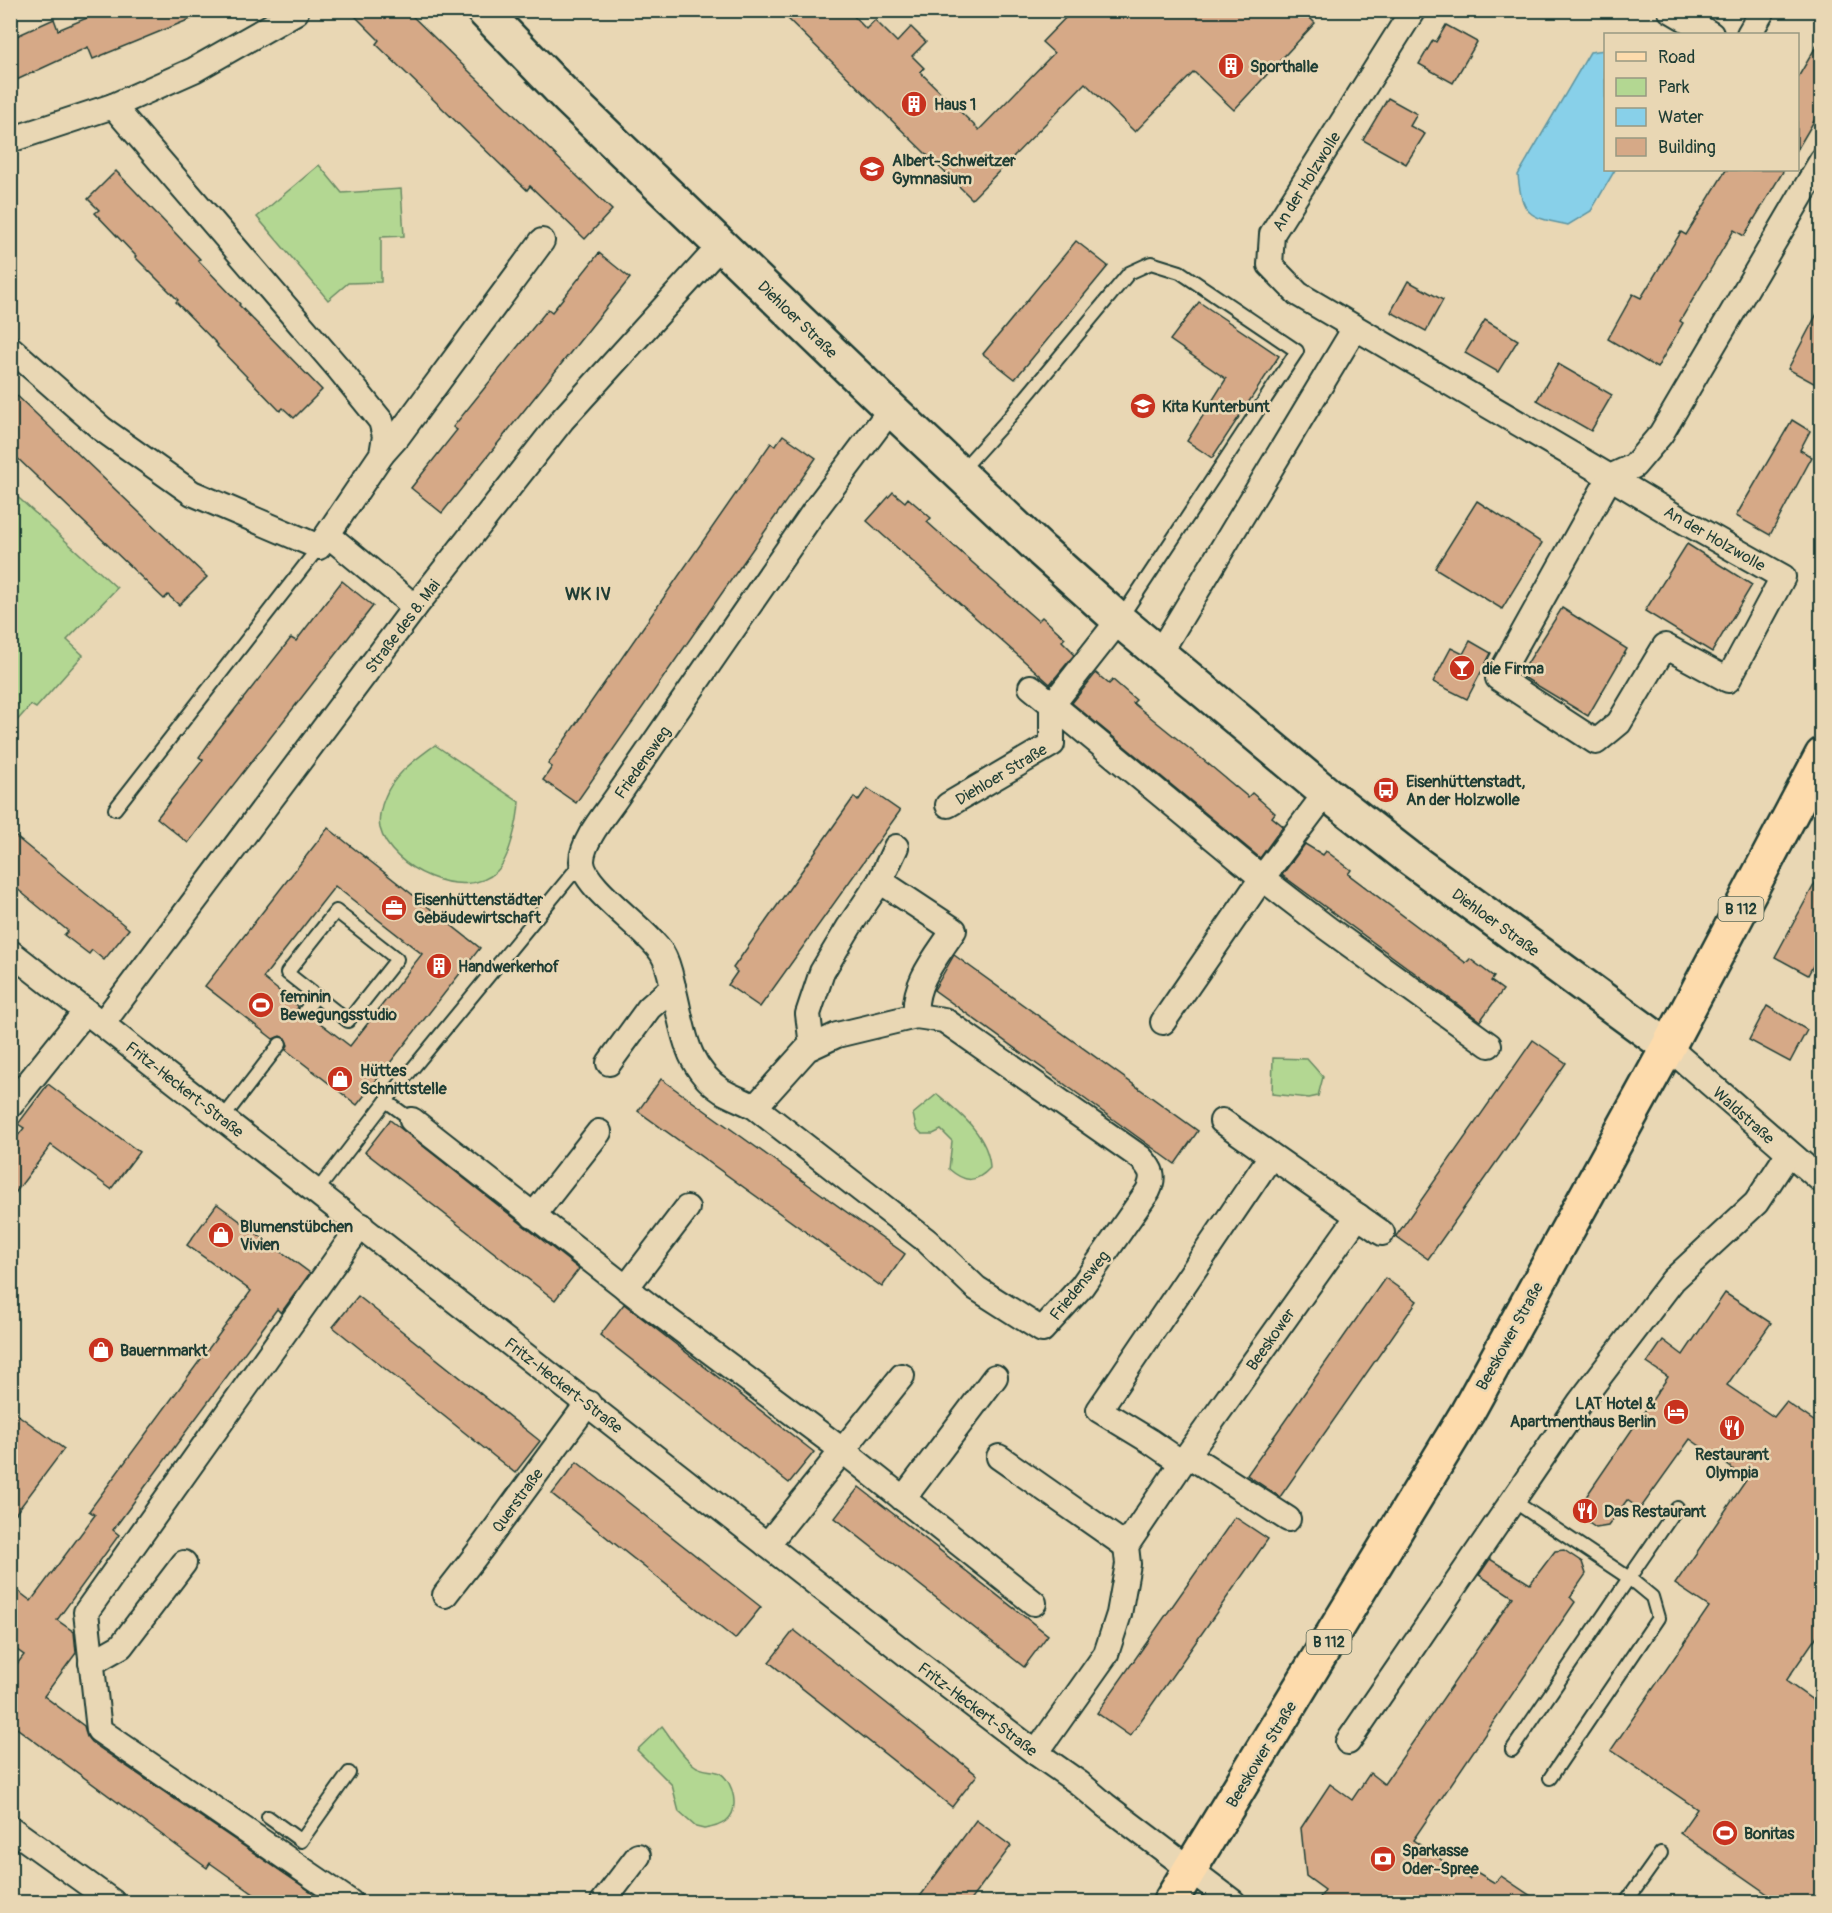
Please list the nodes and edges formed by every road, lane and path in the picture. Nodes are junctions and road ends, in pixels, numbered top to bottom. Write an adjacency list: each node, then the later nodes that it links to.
1 (483, 10): 12 (street, Diehloer Straße)
2 (1413, 10): 13 (street, An der Holzwolle)
3 (1670, 10): 6 (street)
4 (1763, 10): 7 (street)
5 (297, 12): 8 (street)
6 (1709, 33)
7 (1750, 33)
8 (113, 106): 9 (street); 16 (street)
9 (10, 140)
10 (1821, 160): 18 (street)
11 (542, 241): 16 (street)
12 (721, 245): 15 (street, Diehloer Straße); 20 (street, Straße des 8. Mai)
13 (1355, 328): 18 (street, An der Holzwolle); 22 (street)
14 (10, 348): 19 (street)
15 (891, 409): 17 (street, Diehloer Straße); 30 (street, Friedensweg)
16 (382, 454): 19 (street)
17 (959, 473): 21 (street, Diehloer Straße); 21 (lane)
18 (1610, 477): 18 (street, An der Holzwolle)
19 (323, 541): 20 (street); 28 (lane)
20 (415, 607): 38 (street, Straße des 8. Mai)
21 (1119, 620): 22 (street, Diehloer Straße); 24 (street)
22 (1159, 654): 26 (street, Diehloer Straße)
23 (1031, 687): 24 (street)
24 (1052, 705): 27 (street, Diehloer Straße); 31 (street)
25 (1821, 755): 43 (main road, Beeskower Straße / B 112)
26 (1326, 793): 31 (street); 43 (street, Diehloer Straße)
27 (948, 806)
28 (115, 809)
29 (896, 847): 32 (street)
30 (582, 862): 34 (street, Friedensweg); 45 (lane)
31 (1262, 878): 39 (street); 41 (street)
32 (880, 881): 37 (street); 42 (street)
33 (10, 952): 38 (street, Fritz-Heckert-Straße)
34 (673, 987): 44 (street); 47 (street, Friedensweg)
35 (316, 996): 35 (lane); 36 (lane)
36 (304, 1011)
37 (916, 1016): 42 (street, Friedensweg); 47 (street, Friedensweg)
38 (95, 1017): 46 (street, Straße des 8. Mai); 48 (street, Fritz-Heckert-Straße)
39 (1163, 1022)
40 (280, 1044): 48 (lane)
41 (1489, 1045)
42 (812, 1046): 47 (street, Friedensweg)
43 (1668, 1047): 52 (street, Waldstraße); 88 (main road, Beeskower Straße / B 112)
44 (609, 1063)
45 (386, 1101): 49 (lane); 55 (lane)
46 (10, 1106)
47 (755, 1107)
48 (223, 1118): 55 (street, Fritz-Heckert-Straße)
49 (412, 1120): 57 (street)
50 (1222, 1121): 53 (street)
51 (599, 1132): 57 (street)
52 (1788, 1154): 54 (street, Waldstraße); 69 (street)
53 (1271, 1156): 58 (street); 67 (street)
54 (1821, 1182)
55 (317, 1191): 59 (street, Fritz-Heckert-Straße)
56 (687, 1208): 61 (street)
57 (533, 1216): 61 (street)
58 (1358, 1216): 60 (street); 67 (street, Beeskower)
59 (361, 1225): 64 (street, Fritz-Heckert-Straße); 78 (street)
60 (1382, 1233)
61 (626, 1288): 65 (street)
62 (902, 1376): 65 (street)
63 (995, 1377): 68 (street)
64 (588, 1403): 72 (street, Fritz-Heckert-Straße); 76 (street, Querstraße)
65 (842, 1450): 68 (street); 72 (street)
66 (999, 1457): 73 (street)
67 (1185, 1459): 71 (street); 73 (street)
68 (903, 1499): 77 (street)
69 (1512, 1500): 75 (lane); 79 (street)
70 (1677, 1508): 75 (lane)
71 (1288, 1519)
72 (767, 1545): 81 (street, Fritz-Heckert-Straße)
73 (1126, 1546): 81 (street)
74 (184, 1563): 78 (street)
75 (1629, 1578): 80 (lane); 83 (lane)
76 (445, 1595)
77 (1034, 1603)
78 (91, 1663): 91 (street)
79 (1348, 1742)
80 (1512, 1750)
81 (1036, 1753): 88 (street, Fritz-Heckert-Straße)
82 (349, 1773): 84 (lane)
83 (1550, 1778)
84 (268, 1817)
85 (10, 1828): 89 (street)
86 (1661, 1853): 95 (lane)
87 (638, 1856): 92 (street)
88 (1190, 1871): 93 (main road, Beeskower Straße / B 112); 94 (street, Fritz-Heckert-Straße)
89 (84, 1894): 90 (street)
90 (113, 1902)
91 (350, 1902)
92 (603, 1902)
93 (1170, 1902)
94 (1233, 1902)
95 (1626, 1902)

